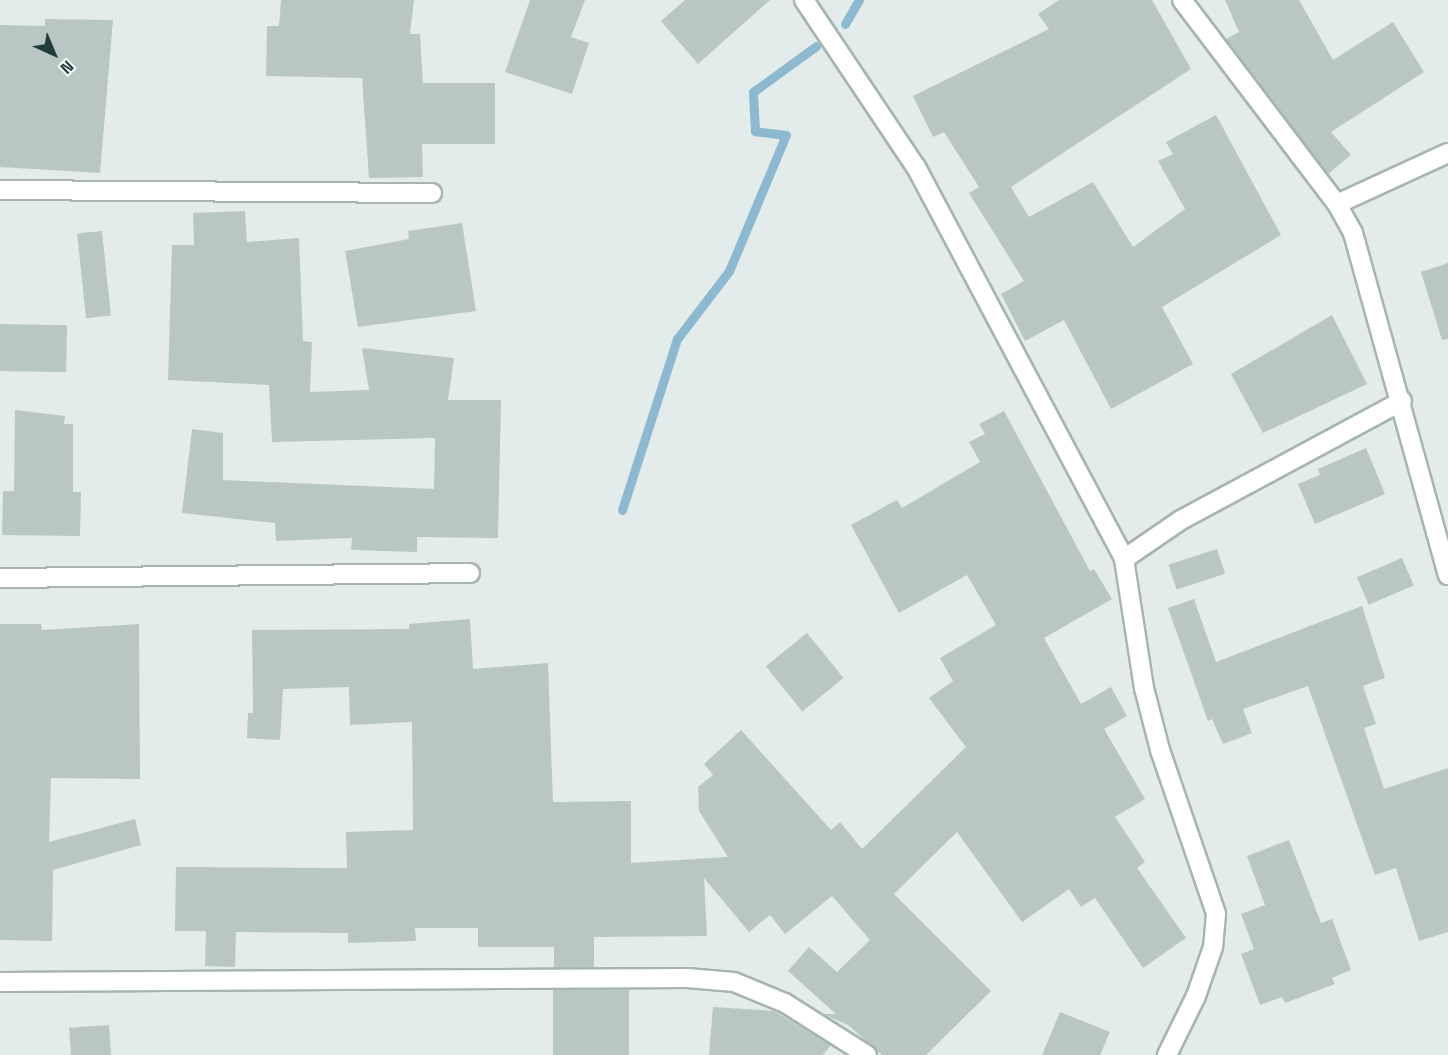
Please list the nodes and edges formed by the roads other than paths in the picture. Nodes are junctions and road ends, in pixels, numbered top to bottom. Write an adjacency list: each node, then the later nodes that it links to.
1 (804, 0): 8 (street)
2 (1182, 0): 6 (street)
3 (1448, 153): 6 (street)
4 (0, 190): 5 (street)
5 (432, 193)
6 (1337, 204): 7 (street)
7 (1402, 401): 8 (street); 10 (street)
8 (1124, 559): 14 (street)
9 (470, 573): 11 (street)
10 (1448, 575)
11 (0, 578)
12 (0, 982): 13 (street)
13 (867, 1055)
14 (1167, 1055)

